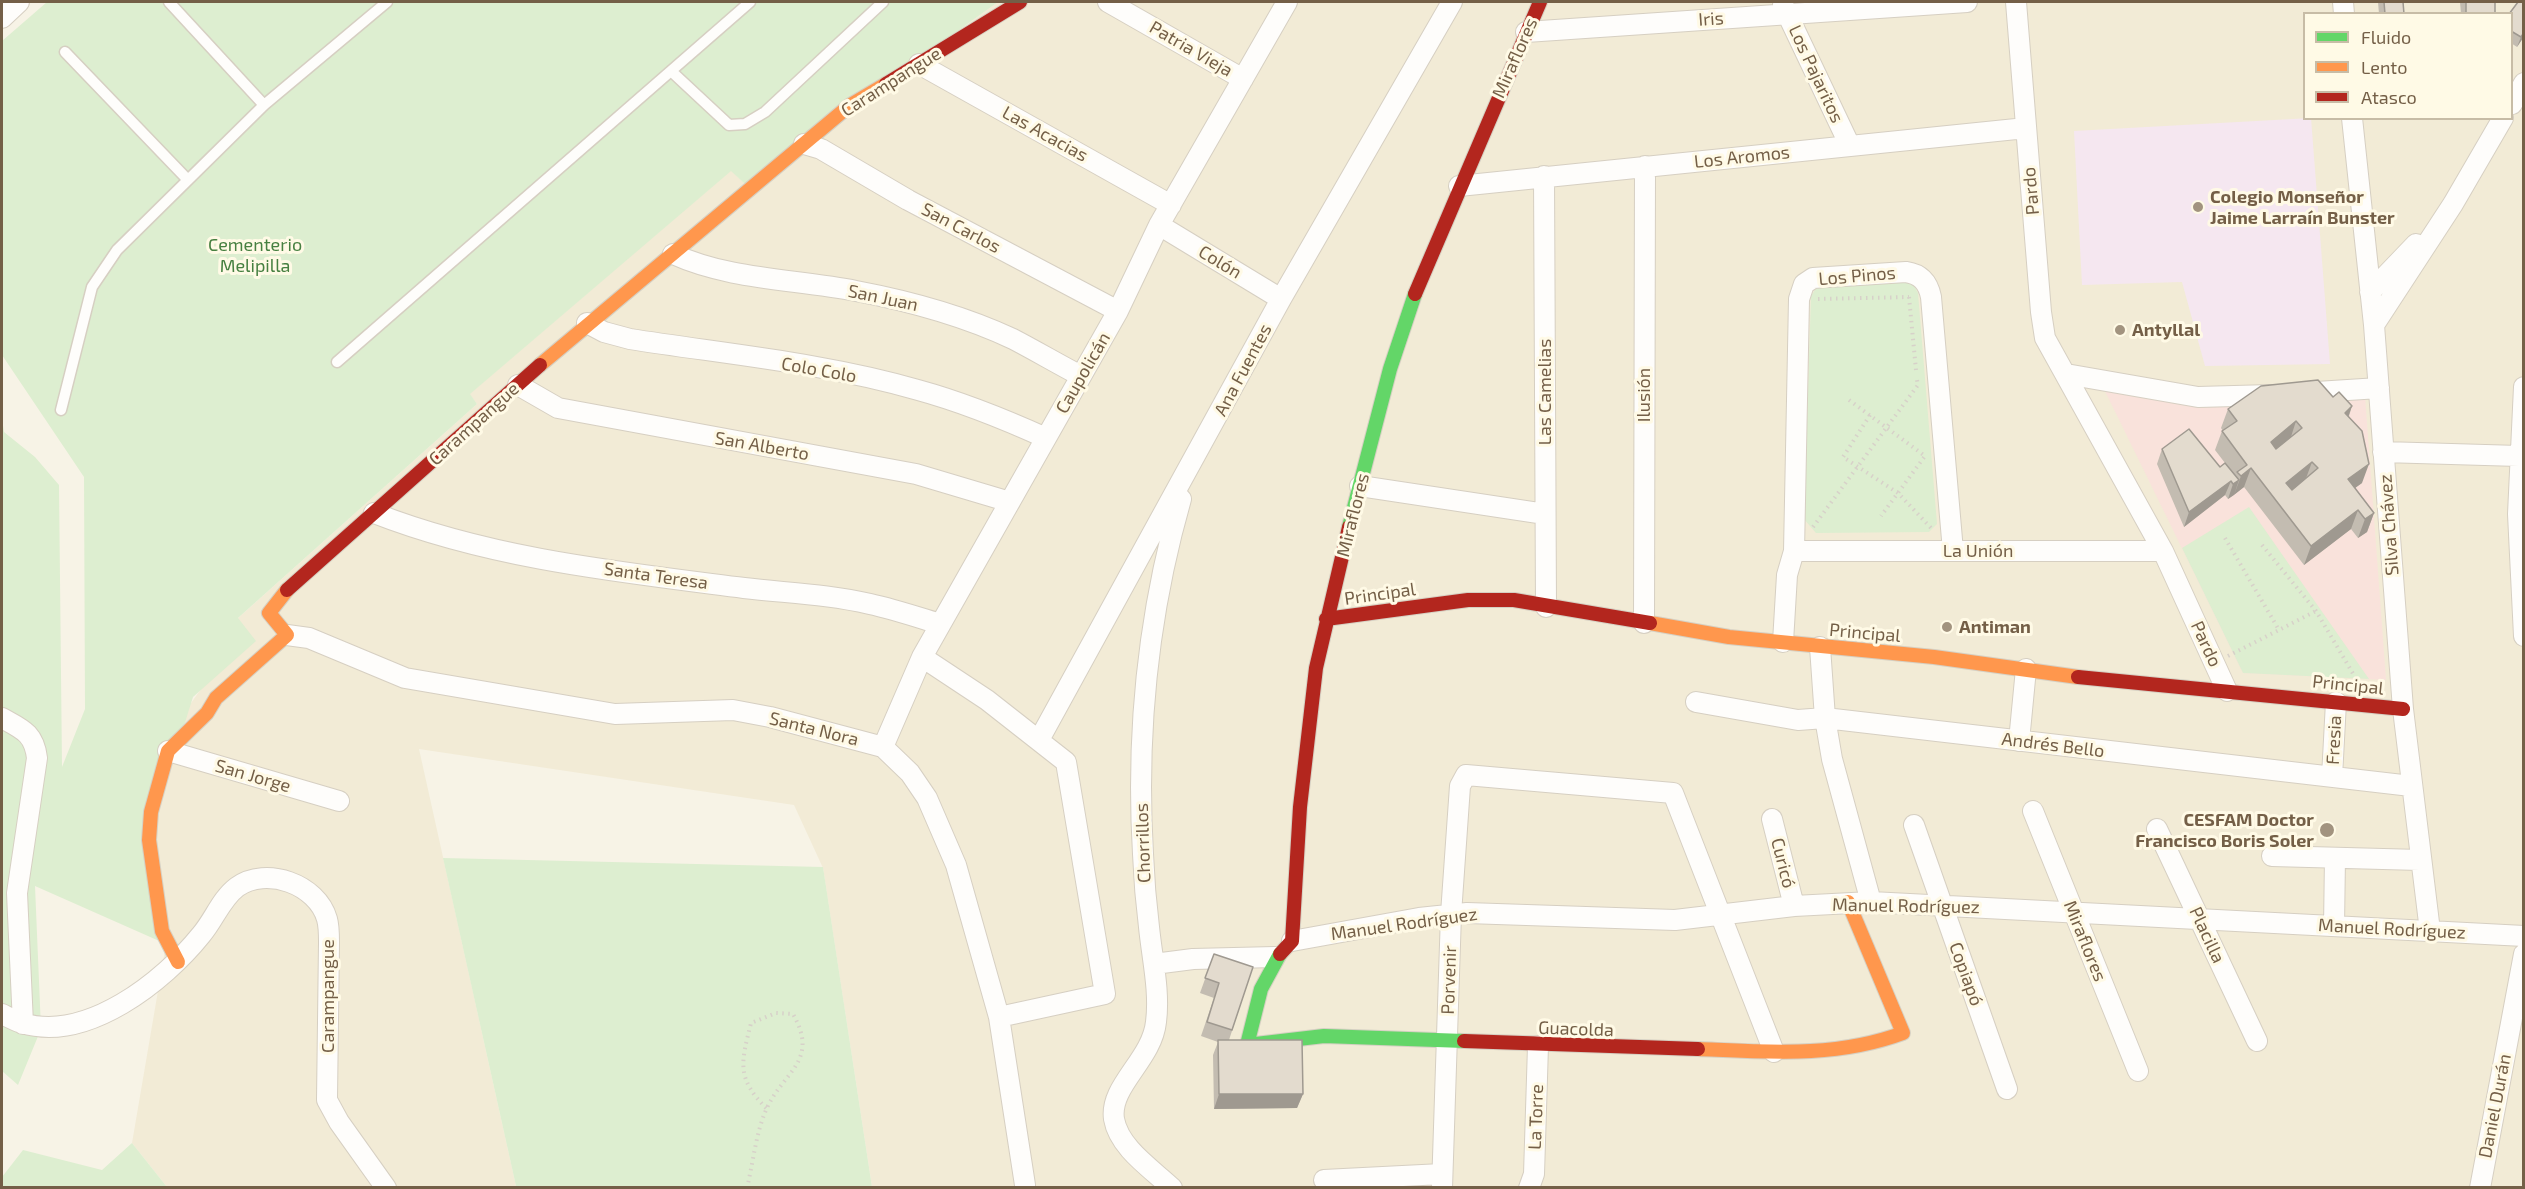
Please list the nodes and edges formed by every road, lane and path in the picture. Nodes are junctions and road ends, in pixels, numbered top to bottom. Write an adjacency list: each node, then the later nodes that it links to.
1 (19, 2): 14 (street)
2 (170, 2): 22 (lane)
3 (387, 2): 22 (lane)
4 (750, 2): 18 (lane)
5 (884, 2): 18 (lane)
6 (1020, 2): 17 (street, Carampangue)
7 (1108, 2): 19 (street, Patria Vieja)
8 (1287, 2): 19 (street, Caupolicán)
9 (1452, 2): 39 (street, Ana Fuentes)
10 (1540, 2): 15 (street, Miraflores)
11 (1967, 2): 13 (street, Iris)
12 (2016, 2): 25 (street, Pardo)
13 (1785, 8): 15 (street, Iris); 27 (street, Los Pajaritos)
14 (2, 18)
15 (1526, 32): 31 (street, Miraflores)
16 (65, 51): 30 (lane)
17 (919, 64): 26 (street, Carampangue); 33 (street, Las Acacias)
18 (671, 71): 44 (lane)
19 (1243, 79): 33 (street, Caupolicán)
20 (2523, 83): 21 (street)
21 (2513, 100)
22 (264, 105): 30 (lane)
23 (2352, 120): 36 (street, Silva Chávez)
24 (2502, 120): 32 (street)
25 (2026, 128): 27 (street, Los Aromos); 45 (street, Pardo)
26 (804, 144): 35 (street, Carampangue); 41 (street, San Carlos)
27 (1850, 146): 28 (street, Los Aromos)
28 (1645, 166): 29 (street, Los Aromos); 74 (street, Ilusión)
29 (1544, 176): 31 (street, Los Aromos); 63 (street, Las Camelias)
30 (187, 179): 51 (lane)
31 (1458, 186): 59 (street, Miraflores)
32 (2453, 204): 36 (street); 43 (street)
33 (1171, 205): 34 (street, Caupolicán)
34 (1159, 225): 39 (street, Colón); 41 (street, Caupolicán)
35 (673, 254): 42 (street, Carampangue); 46 (street, San Juan)
36 (2370, 292): 43 (street, Silva Chávez)
37 (1909, 297): 38 (path); 40 (path); 53 (path)
38 (1931, 297): 40 (street, Los Pinos); 68 (street)
39 (1281, 298): 58 (street, Ana Fuentes)
40 (1799, 299): 67 (street, Los Pinos)
41 (1118, 311): 46 (street, Caupolicán)
42 (587, 323): 47 (street, Carampangue); 54 (street, Colo Colo)
43 (2374, 325): 49 (street, Silva Chávez)
44 (337, 362)
45 (2066, 374): 49 (street); 69 (street, Pardo)
46 (1081, 376): 54 (street, Caupolicán)
47 (518, 385): 61 (street, San Alberto); 62 (street, Carampangue)
48 (2523, 387): 56 (street)
49 (2379, 388): 55 (street, Silva Chávez)
50 (1849, 400): 52 (path)
51 (61, 410)
52 (1870, 415): 53 (path); 57 (path)
53 (1887, 428): 57 (path); 60 (path)
54 (1046, 438): 61 (street, Caupolicán)
55 (2384, 452): 56 (street); 88 (street, Silva Chávez)
56 (2519, 456): 70 (street)
57 (1859, 467): 60 (path); 67 (path)
58 (1190, 468): 91 (street, Ana Fuentes); 121 (street, Chorrillos)
59 (1360, 486): 63 (street); 73 (street, Miraflores)
60 (1898, 493): 64 (path); 68 (path)
61 (1010, 502): 75 (street, Caupolicán)
62 (374, 513): 75 (street, Santa Teresa); 77 (street, Carampangue)
63 (1545, 514): 71 (street, Las Camelias)
64 (1881, 516)
65 (2225, 538): 76 (path)
66 (2262, 545): 72 (path)
67 (1794, 551): 68 (street, La Unión); 79 (street, Los Pinos)
68 (1953, 551): 69 (street, La Unión)
69 (2163, 551): 82 (street, Pardo)
70 (2521, 560): 78 (street)
71 (1546, 607): 73 (street, Principal); 74 (street, Principal)
72 (2316, 611): 76 (path); 87 (path)
73 (1326, 620): 116 (street, Miraflores)
74 (1644, 623): 79 (street, Principal)
75 (940, 624): 81 (street, Caupolicán)
76 (2279, 630): 82 (path)
77 (287, 635): 93 (street, Santa Nora); 94 (street)
78 (2523, 636)
79 (1783, 642): 80 (street, Principal)
80 (1820, 647): 83 (street, Principal); 90 (street)
81 (922, 657): 91 (street); 93 (street, Caupolicán)
82 (2214, 663): 84 (street, Pardo)
83 (2026, 669): 84 (street, Principal); 92 (street)
84 (2228, 691): 86 (street, Principal)
85 (1696, 702): 90 (street, Andrés Bello)
86 (2336, 702): 87 (street, Principal); 95 (street, Fresia)
87 (2372, 706): 88 (street, Principal)
88 (2403, 709): 96 (street, Silva Chávez)
89 (2, 717): 124 (street)
90 (1825, 718): 92 (street, Andrés Bello); 106 (street)
91 (1039, 740): 123 (street)
92 (2019, 741): 95 (street, Andrés Bello)
93 (883, 747): 123 (street, Santa Nora)
94 (168, 751): 97 (street, San Jorge); 119 (street)
95 (2332, 777): 96 (street, Andrés Bello)
96 (2411, 786): 104 (street, Silva Chávez)
97 (339, 801)
98 (2033, 811): 109 (street, Miraflores)
99 (1772, 819): 108 (street, Curicó)
100 (1914, 825): 107 (street, Copiapó)
101 (2157, 829): 112 (street, Placilla)
102 (2272, 856): 103 (street)
103 (2335, 858): 104 (street); 113 (street)
104 (2420, 860): 114 (street, Silva Chávez)
105 (1848, 902): 106 (street, Manuel Rodríguez); 108 (street, Manuel Rodríguez); 128 (street, Guacolda)
106 (1871, 902): 107 (street, Manuel Rodríguez)
107 (1941, 905): 109 (street, Manuel Rodríguez); 130 (street, Copiapó)
108 (1794, 906): 111 (street, Manuel Rodríguez)
109 (2073, 912): 112 (street, Manuel Rodríguez); 129 (street, Miraflores)
110 (1451, 914): 111 (street, Manuel Rodríguez); 111 (street, Porvenir); 116 (street, Manuel Rodríguez); 125 (street, Porvenir)
111 (1719, 914): 128 (street)
112 (2199, 918): 113 (street, Manuel Rodríguez); 126 (street, Placilla)
113 (2334, 926): 114 (street, Manuel Rodríguez)
114 (2430, 931): 115 (street, Manuel Rodríguez)
115 (2523, 936)
116 (1292, 941): 118 (street)
117 (2523, 954): 120 (street, Daniel Durán)
118 (1275, 957): 121 (street); 125 (street, Guacolda)
119 (178, 962): 124 (street, Carampangue); 135 (street, Carampangue)
120 (2523, 963): 139 (street, Daniel Durán)
121 (1154, 964): 137 (street, Chorrillos)
122 (2, 1014): 124 (street, Carampangue)
123 (999, 1017): 134 (street, Santa Nora)
124 (23, 1024)
125 (1448, 1041): 127 (street, Guacolda); 133 (street, Porvenir)
126 (2257, 1041)
127 (1538, 1046): 128 (street, Guacolda); 138 (street, La Torre)
128 (1774, 1052)
129 (2138, 1071)
130 (2007, 1089)
131 (766, 1109): 131 (path); 136 (path)
132 (1324, 1180): 133 (street)
133 (1442, 1181)
134 (1025, 1185)
135 (386, 1188)
136 (747, 1188)
137 (1172, 1188)
138 (1529, 1188)
139 (2480, 1188)

